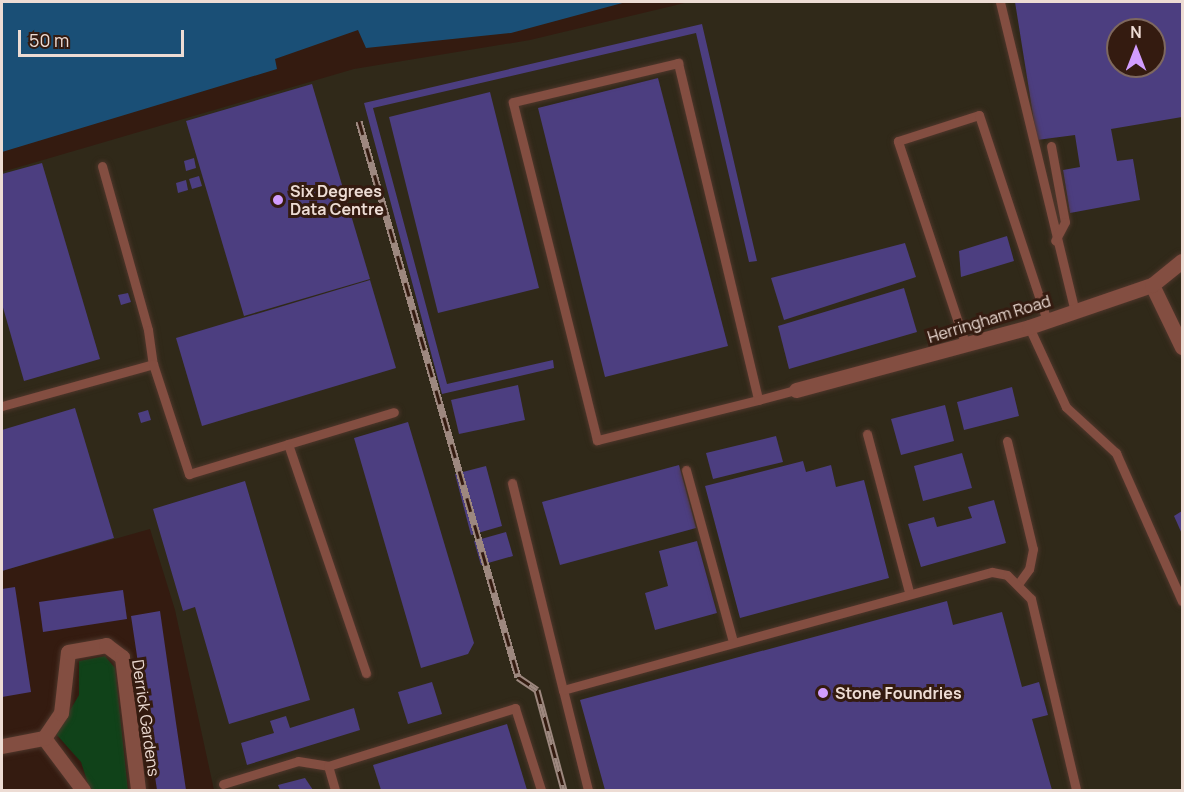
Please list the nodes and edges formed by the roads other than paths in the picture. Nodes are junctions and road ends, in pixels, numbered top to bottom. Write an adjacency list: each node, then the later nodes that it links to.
1 (1000, 2): 4 (lane)
2 (1051, 146): 4 (lane)
3 (102, 166): 12 (lane)
4 (1055, 241): 7 (lane)
5 (1182, 261): 6 (street, Herringham Road)
6 (1152, 285): 7 (street, Herringham Road); 11 (street)
7 (1075, 312): 8 (street, Herringham Road)
8 (1047, 321): 9 (street, Herringham Road); 10 (lane)
9 (1029, 327): 10 (street, Herringham Road); 24 (lane)
10 (966, 346): 13 (street, Herringham Road)
11 (1182, 347)
12 (153, 364): 15 (lane); 19 (lane)
13 (796, 390): 14 (lane)
14 (758, 400): 14 (lane)
15 (2, 406)
16 (394, 412): 19 (lane)
17 (867, 434): 23 (lane)
18 (1007, 441): 22 (lane)
19 (288, 444): 26 (lane)
20 (686, 470): 25 (lane)
21 (512, 483): 27 (lane)
22 (1018, 584): 23 (lane); 37 (lane)
23 (909, 592): 25 (lane)
24 (1182, 601)
25 (733, 642): 27 (lane)
26 (366, 673)
27 (563, 690): 36 (lane)
28 (44, 738): 29 (street); 32 (street); 33 (street, Derrick Gardens)
29 (2, 746)
30 (328, 766): 31 (lane); 34 (lane); 35 (lane)
31 (223, 784)
32 (82, 790)
33 (138, 790)
34 (335, 790)
35 (541, 790)
36 (588, 790)
37 (1076, 790)

